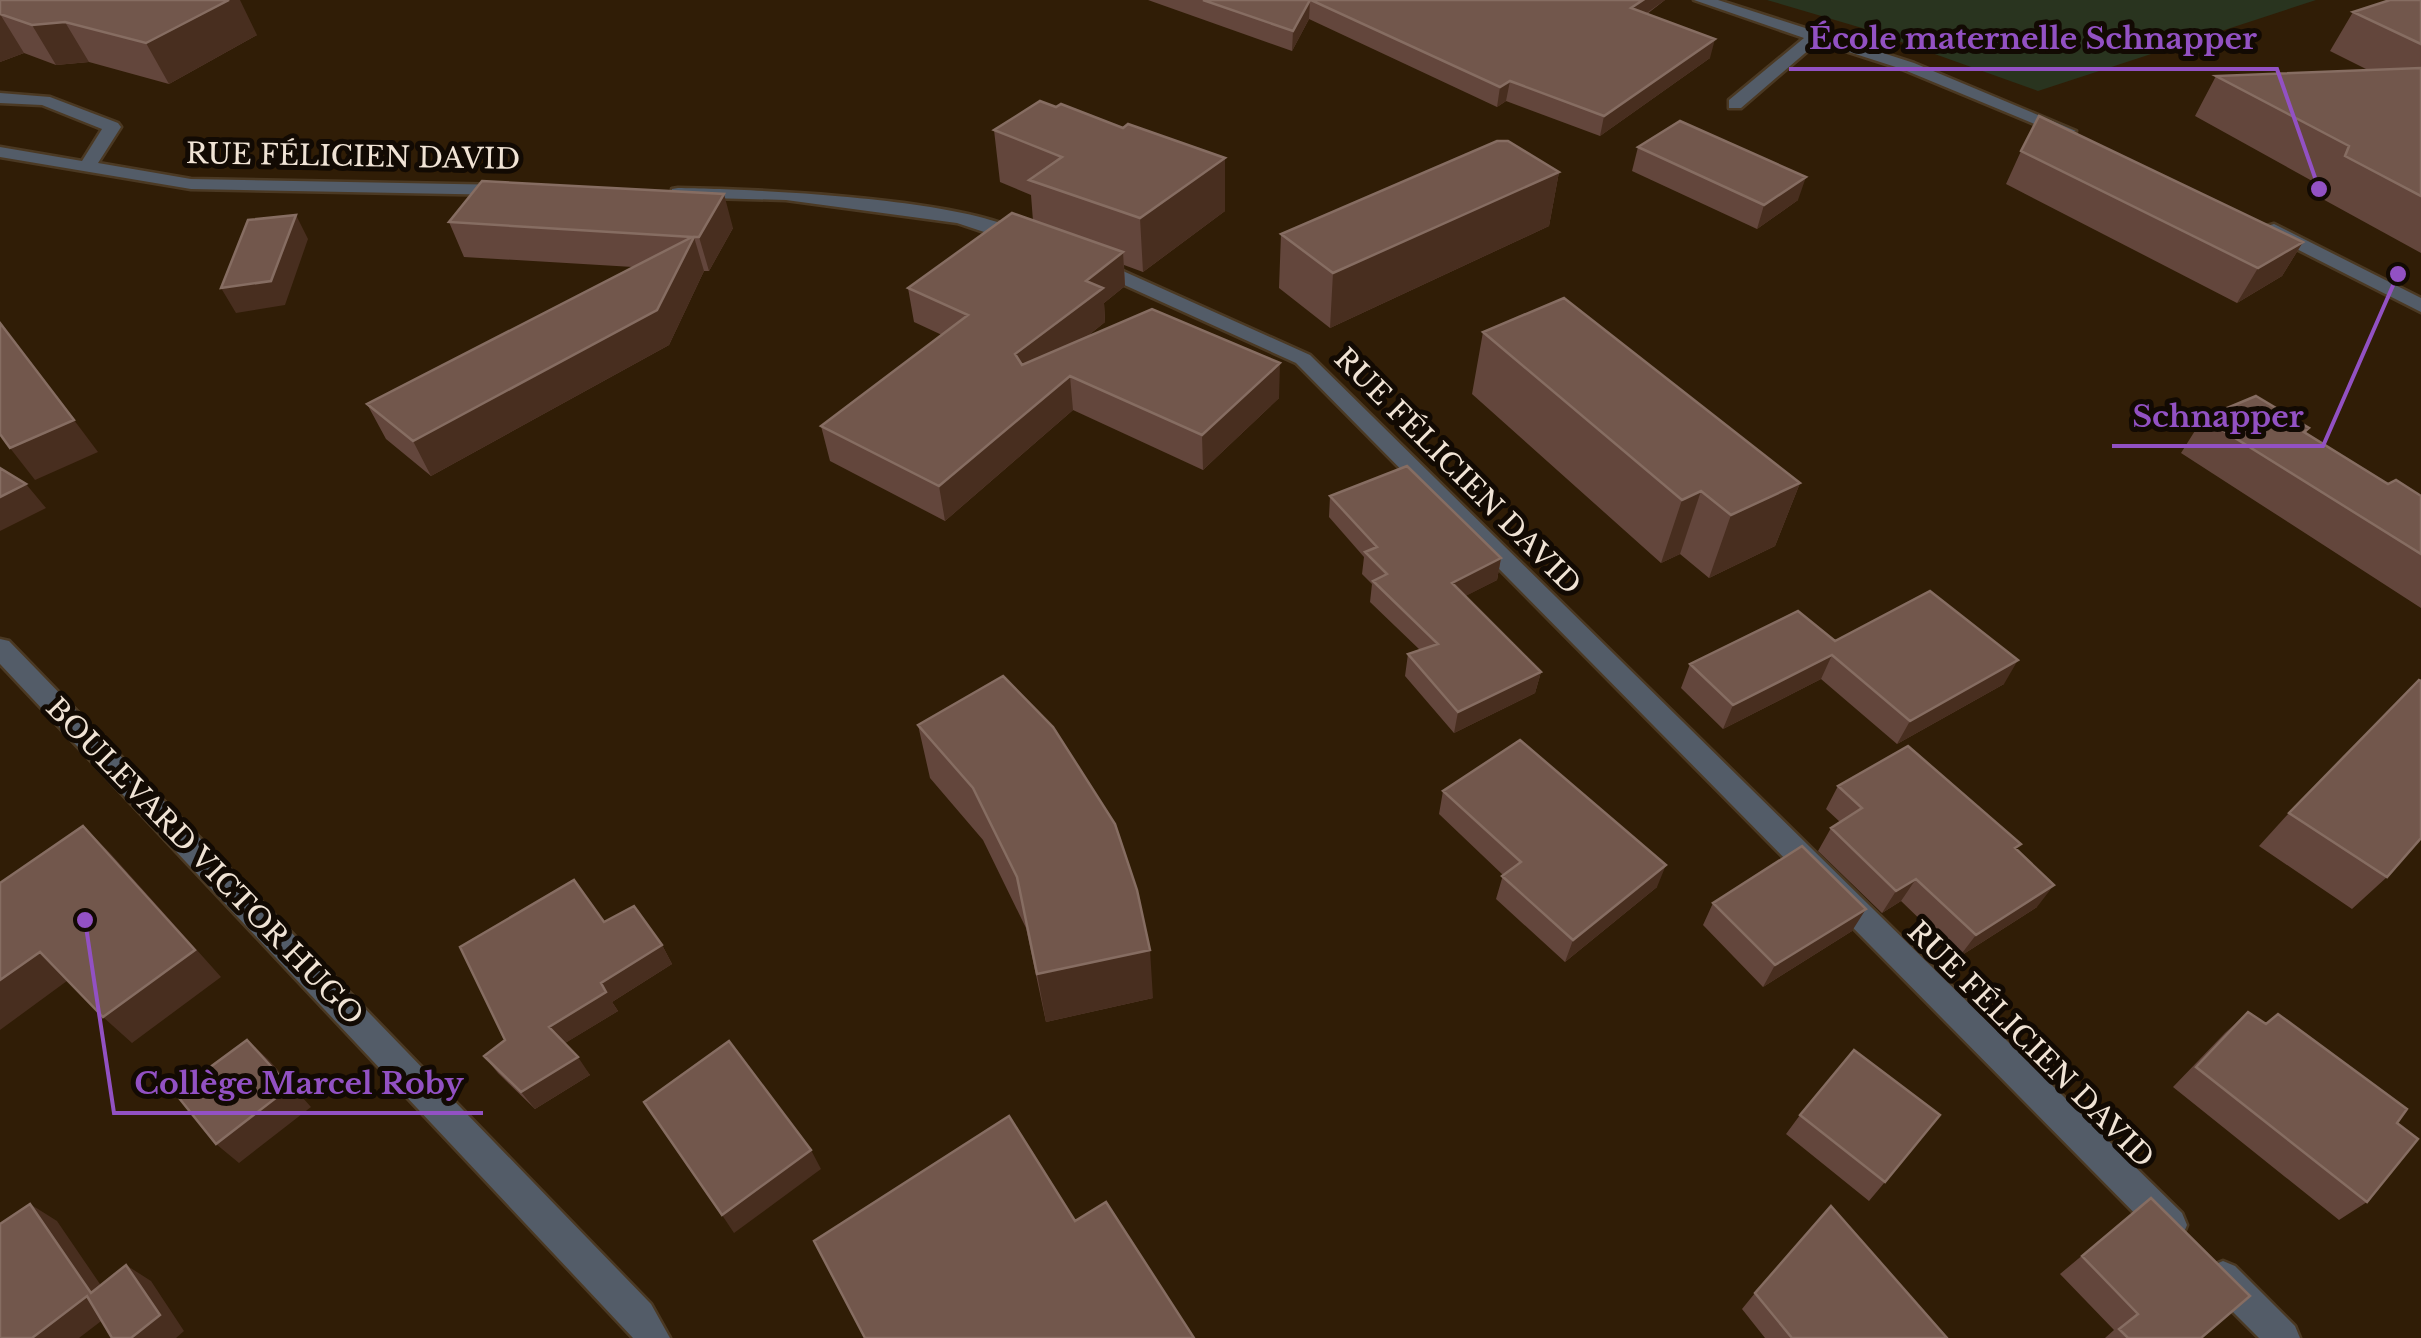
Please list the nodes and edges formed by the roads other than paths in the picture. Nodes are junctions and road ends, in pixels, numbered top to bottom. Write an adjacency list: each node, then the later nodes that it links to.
1 (1702, 0): 2 (street)
2 (1816, 36): 4 (street); 5 (street)
3 (0, 98): 7 (street)
4 (1735, 104)
5 (2078, 137)
6 (0, 152): 7 (street, RUE FÉLICIEN DAVID)
7 (86, 169): 8 (street, RUE FÉLICIEN DAVID)
8 (528, 190)
9 (647, 192): 14 (street, RUE FÉLICIEN DAVID)
10 (2255, 221): 11 (street)
11 (2421, 306)
12 (0, 648): 13 (street, BOULEVARD VICTOR HUGO)
13 (654, 1338)
14 (2283, 1338)

